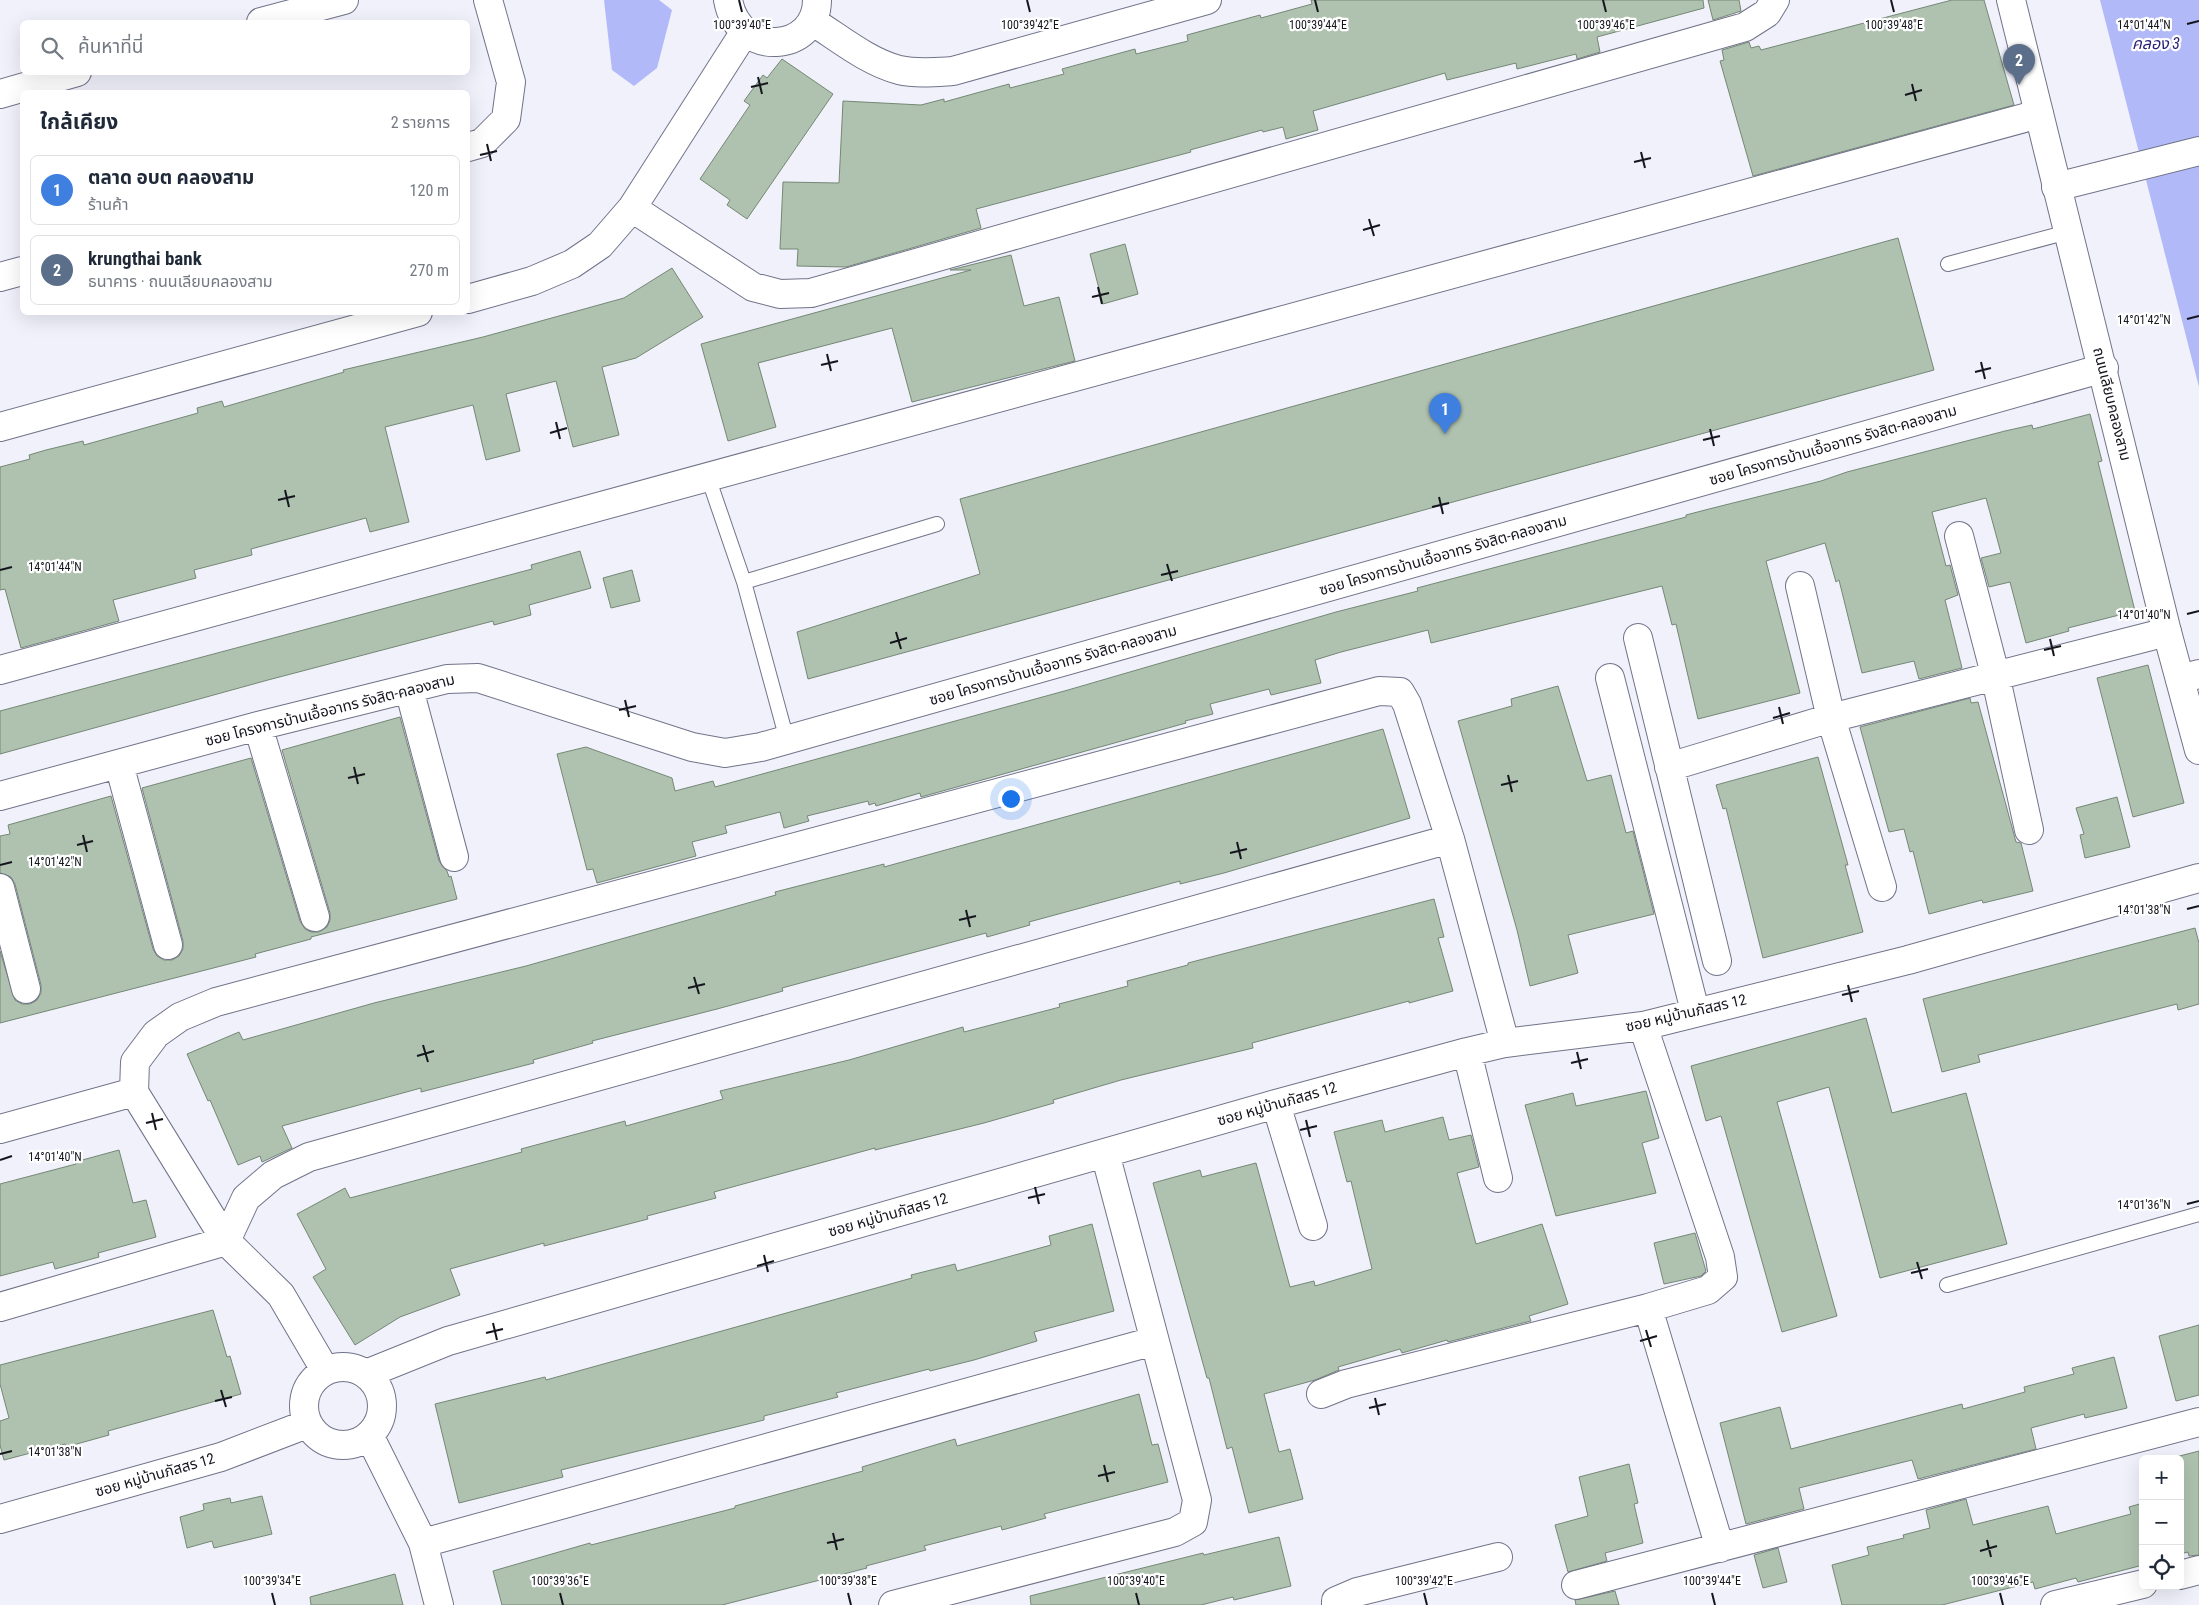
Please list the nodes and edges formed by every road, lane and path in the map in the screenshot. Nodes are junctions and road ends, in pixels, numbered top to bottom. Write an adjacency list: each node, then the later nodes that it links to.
1 (344, 0): 8 (street)
2 (488, 0): 13 (street)
3 (728, 0): 9 (street)
4 (1207, 0): 7 (street)
5 (1775, 0): 16 (street)
6 (2011, 0): 12 (street, ถนนเลียบคลองสาม)
7 (814, 10): 9 (street)
8 (269, 20)
9 (744, 33): 16 (street)
10 (66, 75): 11 (street)
11 (0, 94)
12 (2039, 114): 15 (street, ถนนเลียบคลองสาม); 25 (street)
13 (470, 146)
14 (2199, 151): 15 (street)
15 (2056, 187): 17 (street, ถนนเลียบคลองสาม)
16 (632, 208): 21 (street)
17 (2068, 232): 18 (lane); 23 (street, ถนนเลียบคลองสาม)
18 (1948, 264)
19 (20, 272): 20 (street)
20 (0, 277)
21 (470, 298)
22 (407, 315): 24 (street)
23 (2104, 368): 30 (street, ถนนเลียบคลองสาม); 39 (street, ซอย โครงการบ้านเอื้ออาทร รังสิต-คลองสาม)
24 (0, 426)
25 (708, 477): 28 (lane); 32 (street)
26 (937, 524): 28 (lane)
27 (1959, 536): 33 (street)
28 (744, 582): 39 (lane)
29 (1800, 586): 37 (street)
30 (2167, 632): 33 (street); 34 (street, ถนนเลียบคลองสาม)
31 (1638, 638): 42 (street)
32 (0, 670)
33 (1995, 674): 37 (street); 44 (street)
34 (2189, 676): 40 (street, ถนนเลียบคลองสาม)
35 (1610, 678): 54 (street)
36 (408, 688): 38 (street, ซอย โครงการบ้านเอื้ออาทร รังสิต-คลองสาม); 39 (street, ซอย โครงการบ้านเอื้ออาทร รังสิต-คลองสาม); 46 (street)
37 (1831, 718): 42 (street); 48 (street)
38 (258, 726): 41 (street, ซอย โครงการบ้านเอื้ออาทร รังสิต-คลองสาม); 50 (street)
39 (787, 740)
40 (2199, 750)
41 (119, 764): 43 (street, ซอย โครงการบ้านเอื้ออาทร รังสิต-คลองสาม); 51 (street)
42 (1669, 767): 52 (street)
43 (0, 796)
44 (2029, 830)
45 (1450, 839): 56 (street); 58 (street); 65 (street)
46 (454, 857)
47 (2199, 878): 54 (street, ซอย หมู่บ้านภัสสร 12)
48 (1882, 887)
49 (0, 888): 53 (street)
50 (315, 917)
51 (168, 944)
52 (1717, 961)
53 (26, 989)
54 (1695, 1011): 55 (street, ซอย หมู่บ้านภัสสร 12)
55 (1644, 1026): 56 (street, ซอย หมู่บ้านภัสสร 12); 68 (street)
56 (1505, 1043): 57 (street, ซอย หมู่บ้านภัสสร 12)
57 (1467, 1052): 59 (street, ซอย หมู่บ้านภัสสร 12); 62 (street)
58 (134, 1092): 60 (street); 65 (street)
59 (1276, 1104): 61 (street, ซอย หมู่บ้านภัสสร 12); 64 (street)
60 (0, 1129)
61 (1105, 1153): 69 (street); 71 (street, ซอย หมู่บ้านภัสสร 12)
62 (1498, 1178)
63 (2199, 1214): 66 (lane)
64 (1313, 1226)
65 (226, 1241): 67 (street); 70 (street)
66 (1947, 1285)
67 (0, 1307)
68 (1648, 1308): 72 (street); 78 (street)
69 (1154, 1341): 77 (street); 85 (street)
70 (325, 1370): 71 (street); 74 (street)
71 (366, 1374): 75 (street)
72 (1321, 1394)
73 (2199, 1422): 78 (street)
74 (307, 1424): 75 (street); 76 (street, ซอย หมู่บ้านภัสสร 12)
75 (369, 1435): 77 (street)
76 (0, 1518)
77 (423, 1543): 84 (street)
78 (1720, 1548): 82 (street)
79 (1498, 1558): 86 (street)
80 (2199, 1570): 81 (street)
81 (2184, 1574)
82 (1576, 1585)
83 (2139, 1585): 87 (street)
84 (439, 1605)
85 (893, 1605)
86 (1336, 1605)
87 (2055, 1605)

